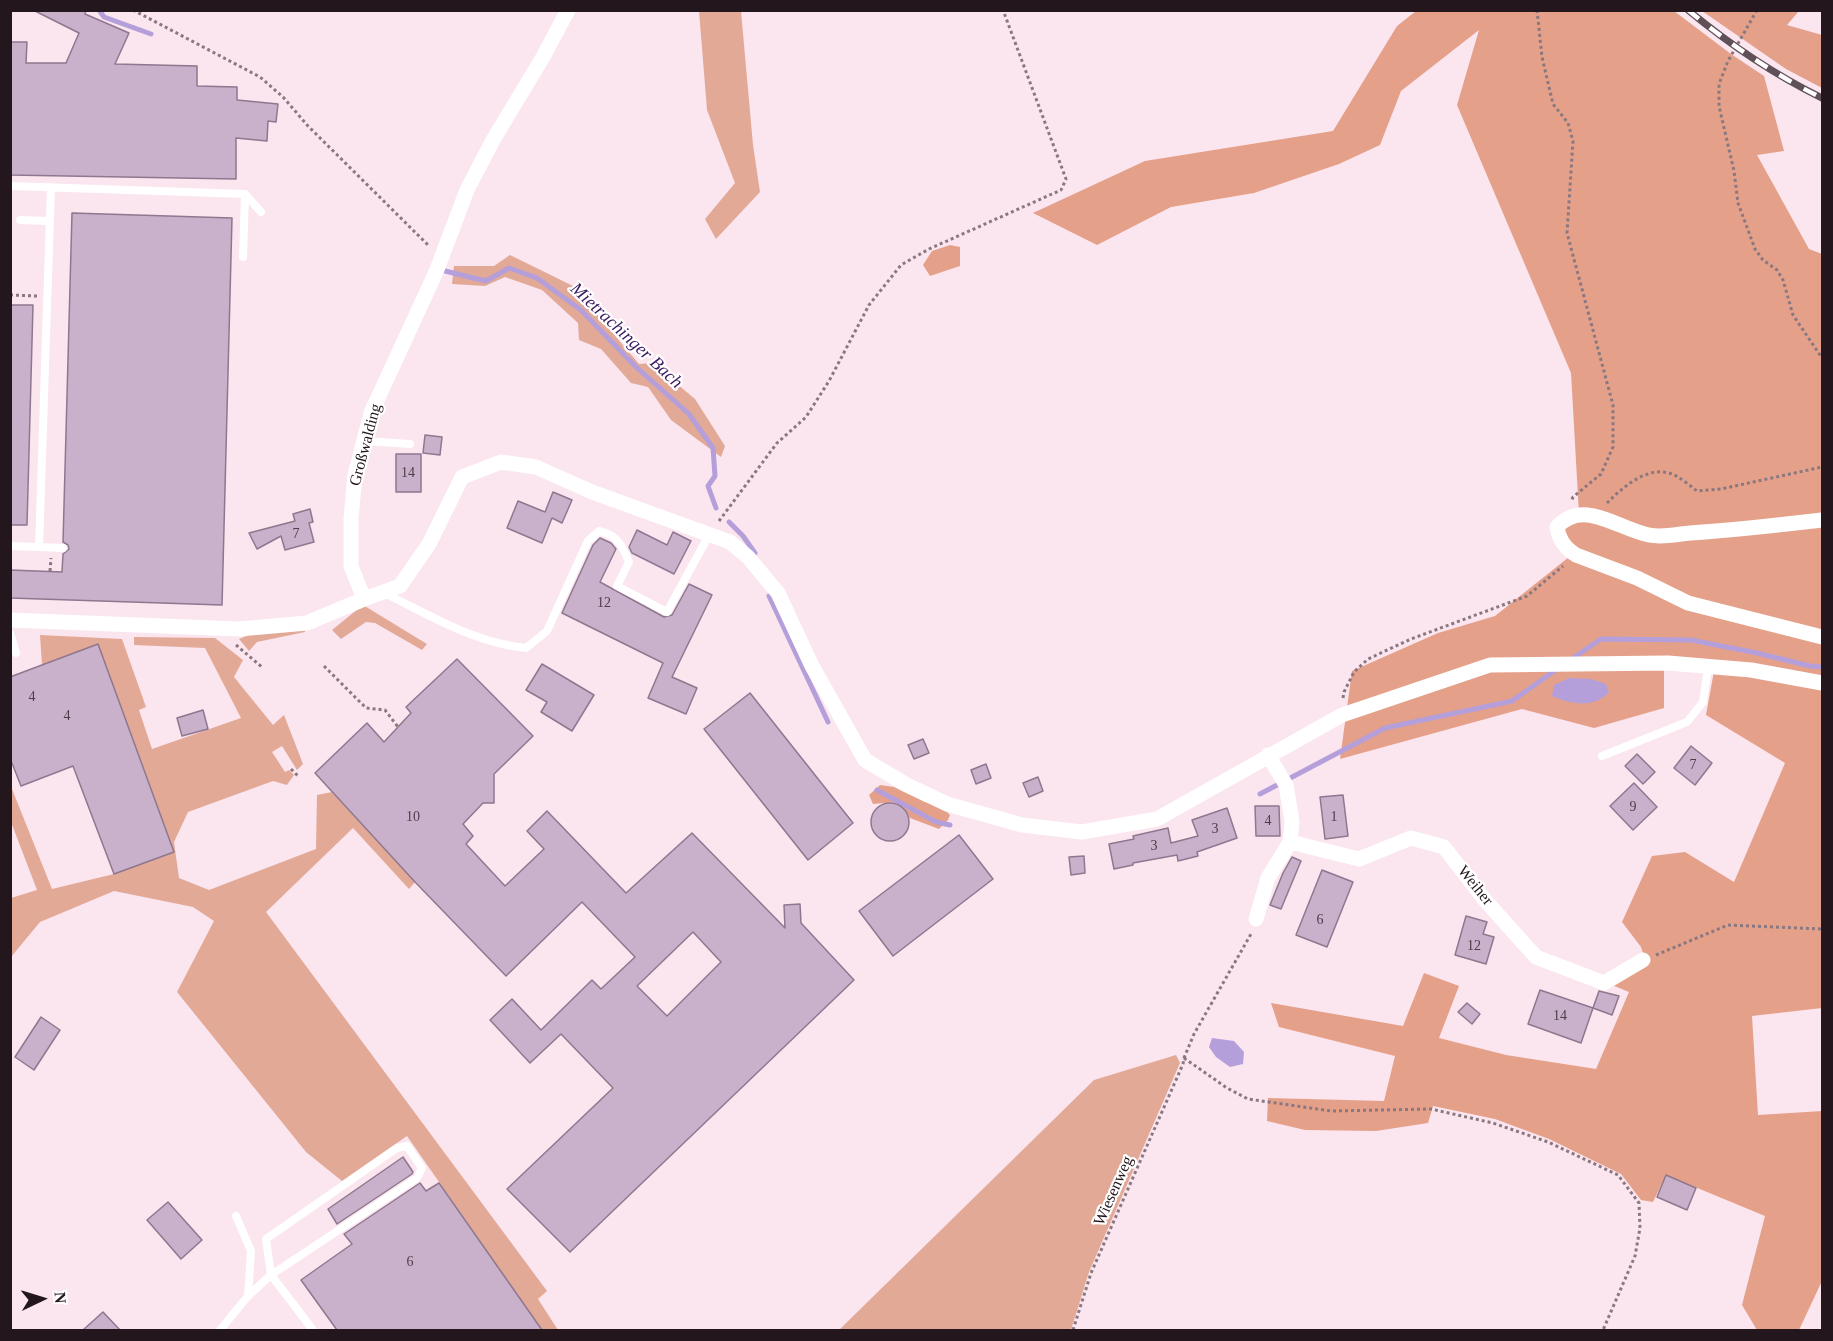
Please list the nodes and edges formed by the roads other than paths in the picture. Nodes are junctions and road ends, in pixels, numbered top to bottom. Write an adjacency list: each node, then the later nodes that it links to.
1 (568, 10): 9 (street, Großwalding)
2 (10, 186): 3 (lane)
3 (51, 187): 4 (lane); 7 (lane)
4 (245, 194): 5 (lane); 8 (lane)
5 (261, 212)
6 (20, 220): 7 (lane)
7 (50, 221): 14 (lane)
8 (243, 257)
9 (364, 441): 10 (lane); 17 (street, Großwalding)
10 (410, 444)
11 (1822, 520): 20 (street)
12 (709, 535): 16 (street); 16 (lane); 24 (street)
13 (10, 546): 14 (lane)
14 (39, 547): 15 (lane)
15 (63, 548)
16 (382, 592): 17 (street)
17 (364, 598): 18 (street)
18 (10, 620)
19 (10, 633): 21 (lane)
20 (1822, 637)
21 (16, 653)
22 (1708, 667): 23 (street); 24 (street); 25 (lane)
23 (1822, 683)
24 (1268, 755): 26 (street)
25 (1602, 756)
26 (1290, 842): 27 (street); 28 (street, Weiher)
27 (1256, 920)
28 (1643, 960)
29 (236, 1216): 31 (lane)
30 (271, 1275): 30 (lane); 31 (lane); 33 (lane)
31 (248, 1296): 32 (lane)
32 (220, 1330)
33 (313, 1330)

